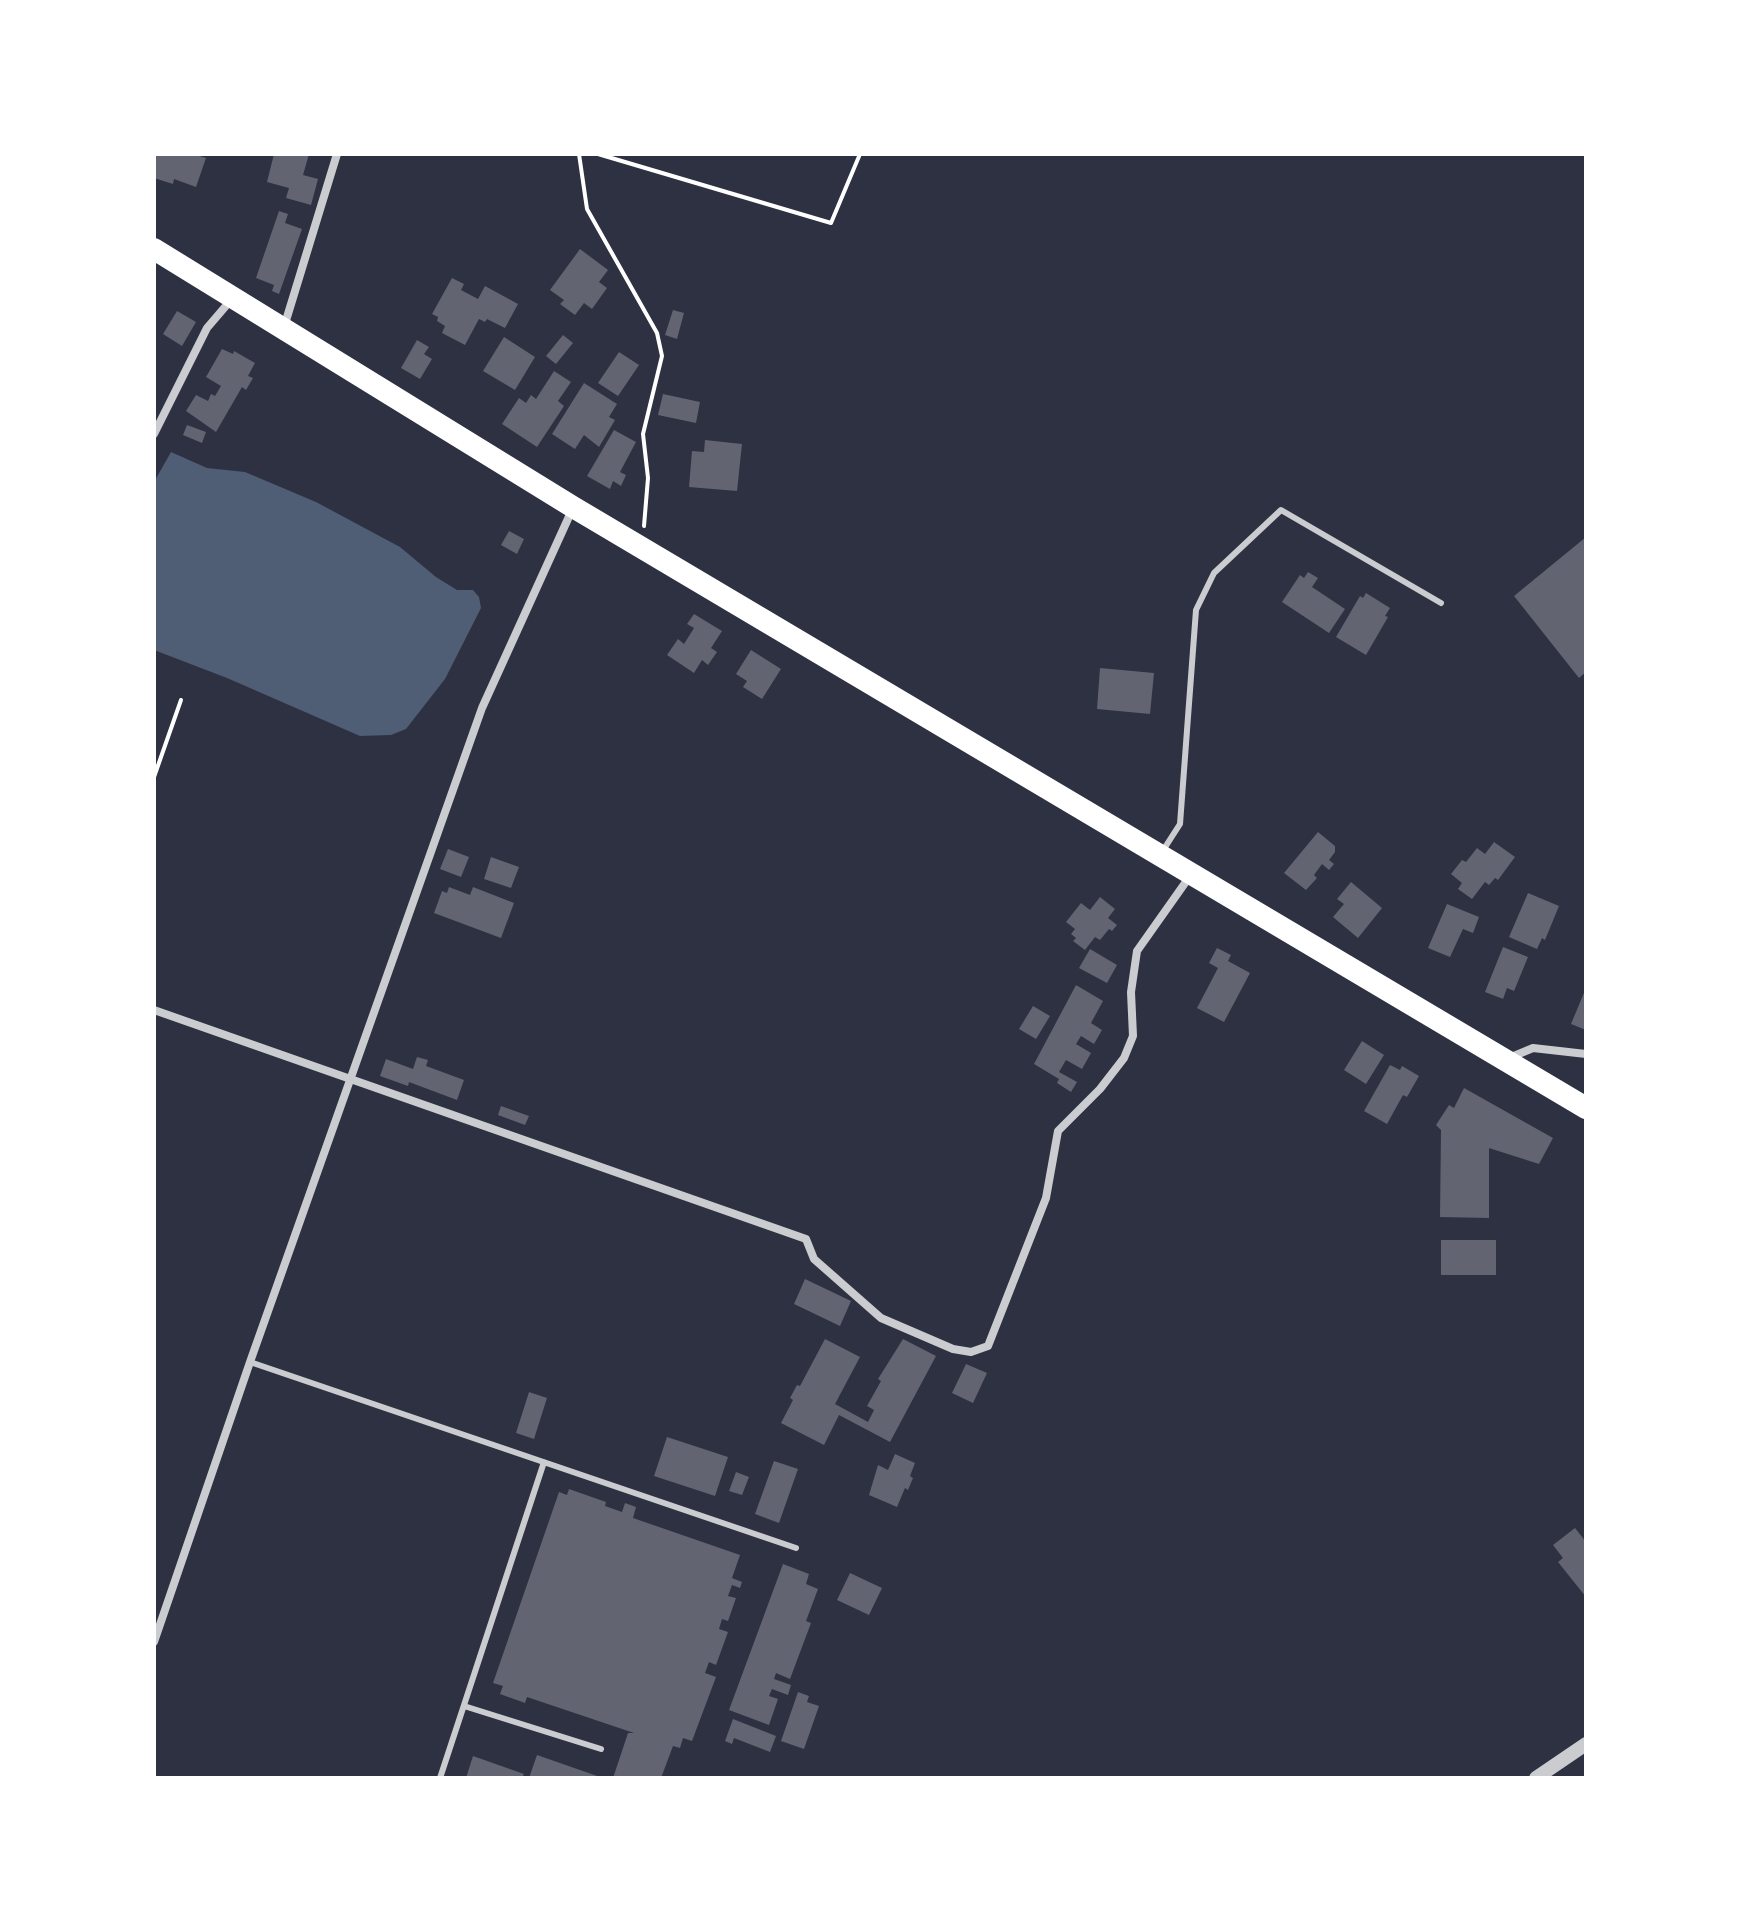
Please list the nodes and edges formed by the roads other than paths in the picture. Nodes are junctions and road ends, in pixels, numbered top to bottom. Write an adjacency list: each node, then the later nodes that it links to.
1 (337, 154): 4 (street)
2 (154, 249): 3 (highway)
3 (233, 298): 4 (highway); 5 (street)
4 (284, 327): 6 (highway)
5 (154, 434)
6 (573, 507): 8 (highway); 13 (street)
7 (1441, 603): 8 (lane)
8 (1160, 855): 9 (highway)
9 (1192, 874): 12 (highway); 13 (street)
10 (154, 1010): 13 (street)
11 (1586, 1054): 12 (street)
12 (1505, 1060): 14 (highway)
13 (349, 1080): 15 (street)
14 (1586, 1108)
15 (250, 1362): 16 (lane); 18 (street)
16 (544, 1462): 17 (lane); 19 (lane)
17 (796, 1548)
18 (154, 1642)
19 (464, 1706): 21 (lane); 22 (lane)
20 (1586, 1744): 23 (street)
21 (601, 1749)
22 (440, 1778)
23 (1536, 1778)

